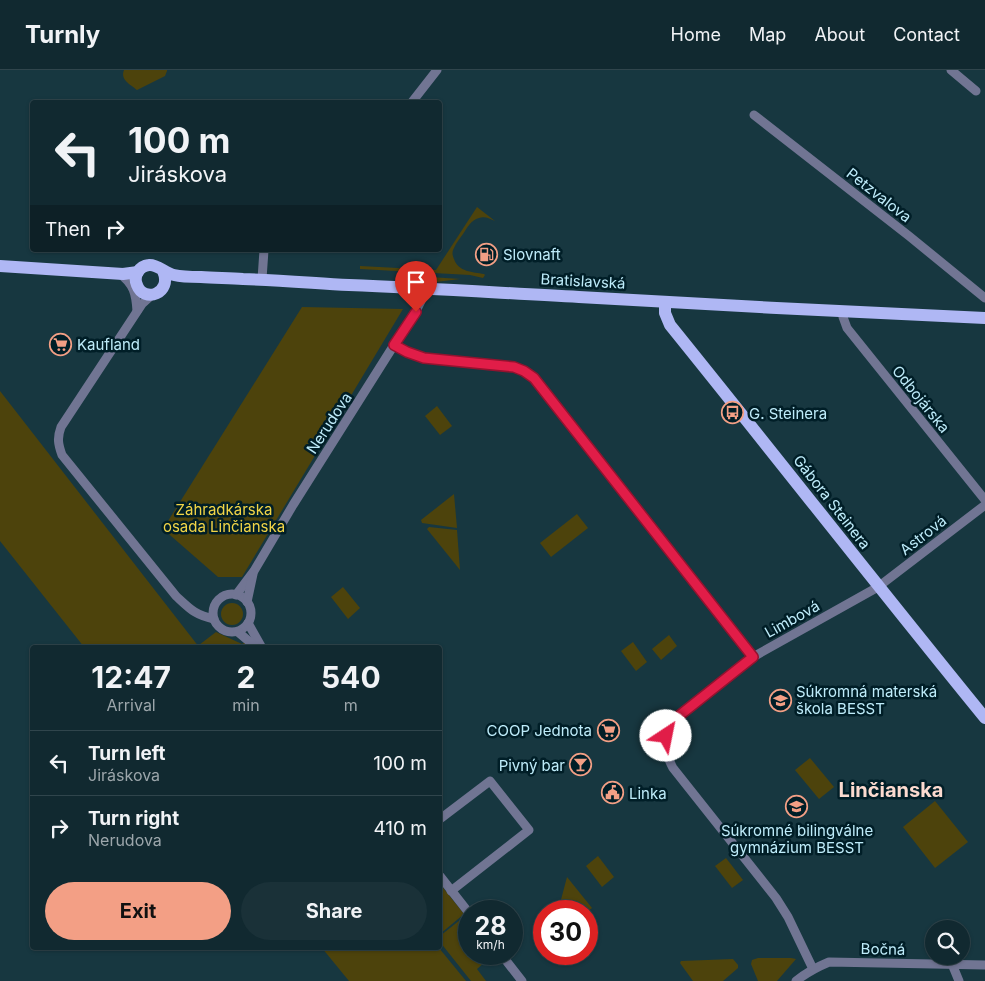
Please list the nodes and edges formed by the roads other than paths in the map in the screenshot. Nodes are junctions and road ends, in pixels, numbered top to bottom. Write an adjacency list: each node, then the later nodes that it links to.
1 (437, 70): 4 (street)
2 (951, 70): 3 (street)
3 (976, 91)
4 (414, 100)
5 (754, 115): 13 (street, Petzvalova)
6 (264, 252): 11 (street)
7 (0, 266): 8 (main road)
8 (121, 273): 9 (main road); 14 (street)
9 (137, 276): 10 (main road); 14 (main road)
10 (164, 277): 11 (main road, Bratislavská); 14 (main road, Bratislavská)
11 (262, 279): 12 (main road, Bratislavská)
12 (423, 288): 15 (main road, Bratislavská); 18 (street, Nerudova)
13 (985, 298)
14 (144, 301): 26 (street)
15 (665, 302): 16 (main road, Bratislavská); 22 (main road, Gábora Steinera)
16 (843, 311): 17 (main road, Bratislavská); 19 (street, Odbojárska)
17 (985, 318)
18 (394, 345): 21 (street, Nerudova); 32 (street)
19 (985, 500)
20 (985, 505): 22 (street, Astrová)
21 (254, 571): 23 (street, Nerudova); 24 (street, Nerudova)
22 (878, 587): 32 (street, Limbová); 33 (main road, Gábora Steinera)
23 (236, 595): 24 (street); 25 (street)
24 (247, 602): 28 (street)
25 (214, 609): 26 (street); 27 (street)
26 (190, 610): 27 (street)
27 (214, 619): 29 (street)
28 (248, 624): 29 (street); 31 (street)
29 (238, 632): 30 (street)
30 (253, 645)
31 (260, 645)
32 (753, 657): 43 (street, Limbová)
33 (985, 718)
34 (442, 817): 36 (street)
35 (442, 878): 36 (street)
36 (452, 891): 37 (street)
37 (459, 900)
38 (925, 964): 43 (street, Bočná)
39 (510, 965): 44 (street)
40 (952, 965): 46 (street)
41 (970, 965): 42 (street, Bočná)
42 (985, 965)
43 (813, 969): 45 (street, Bočná)
44 (522, 981)
45 (796, 981)
46 (959, 981)

